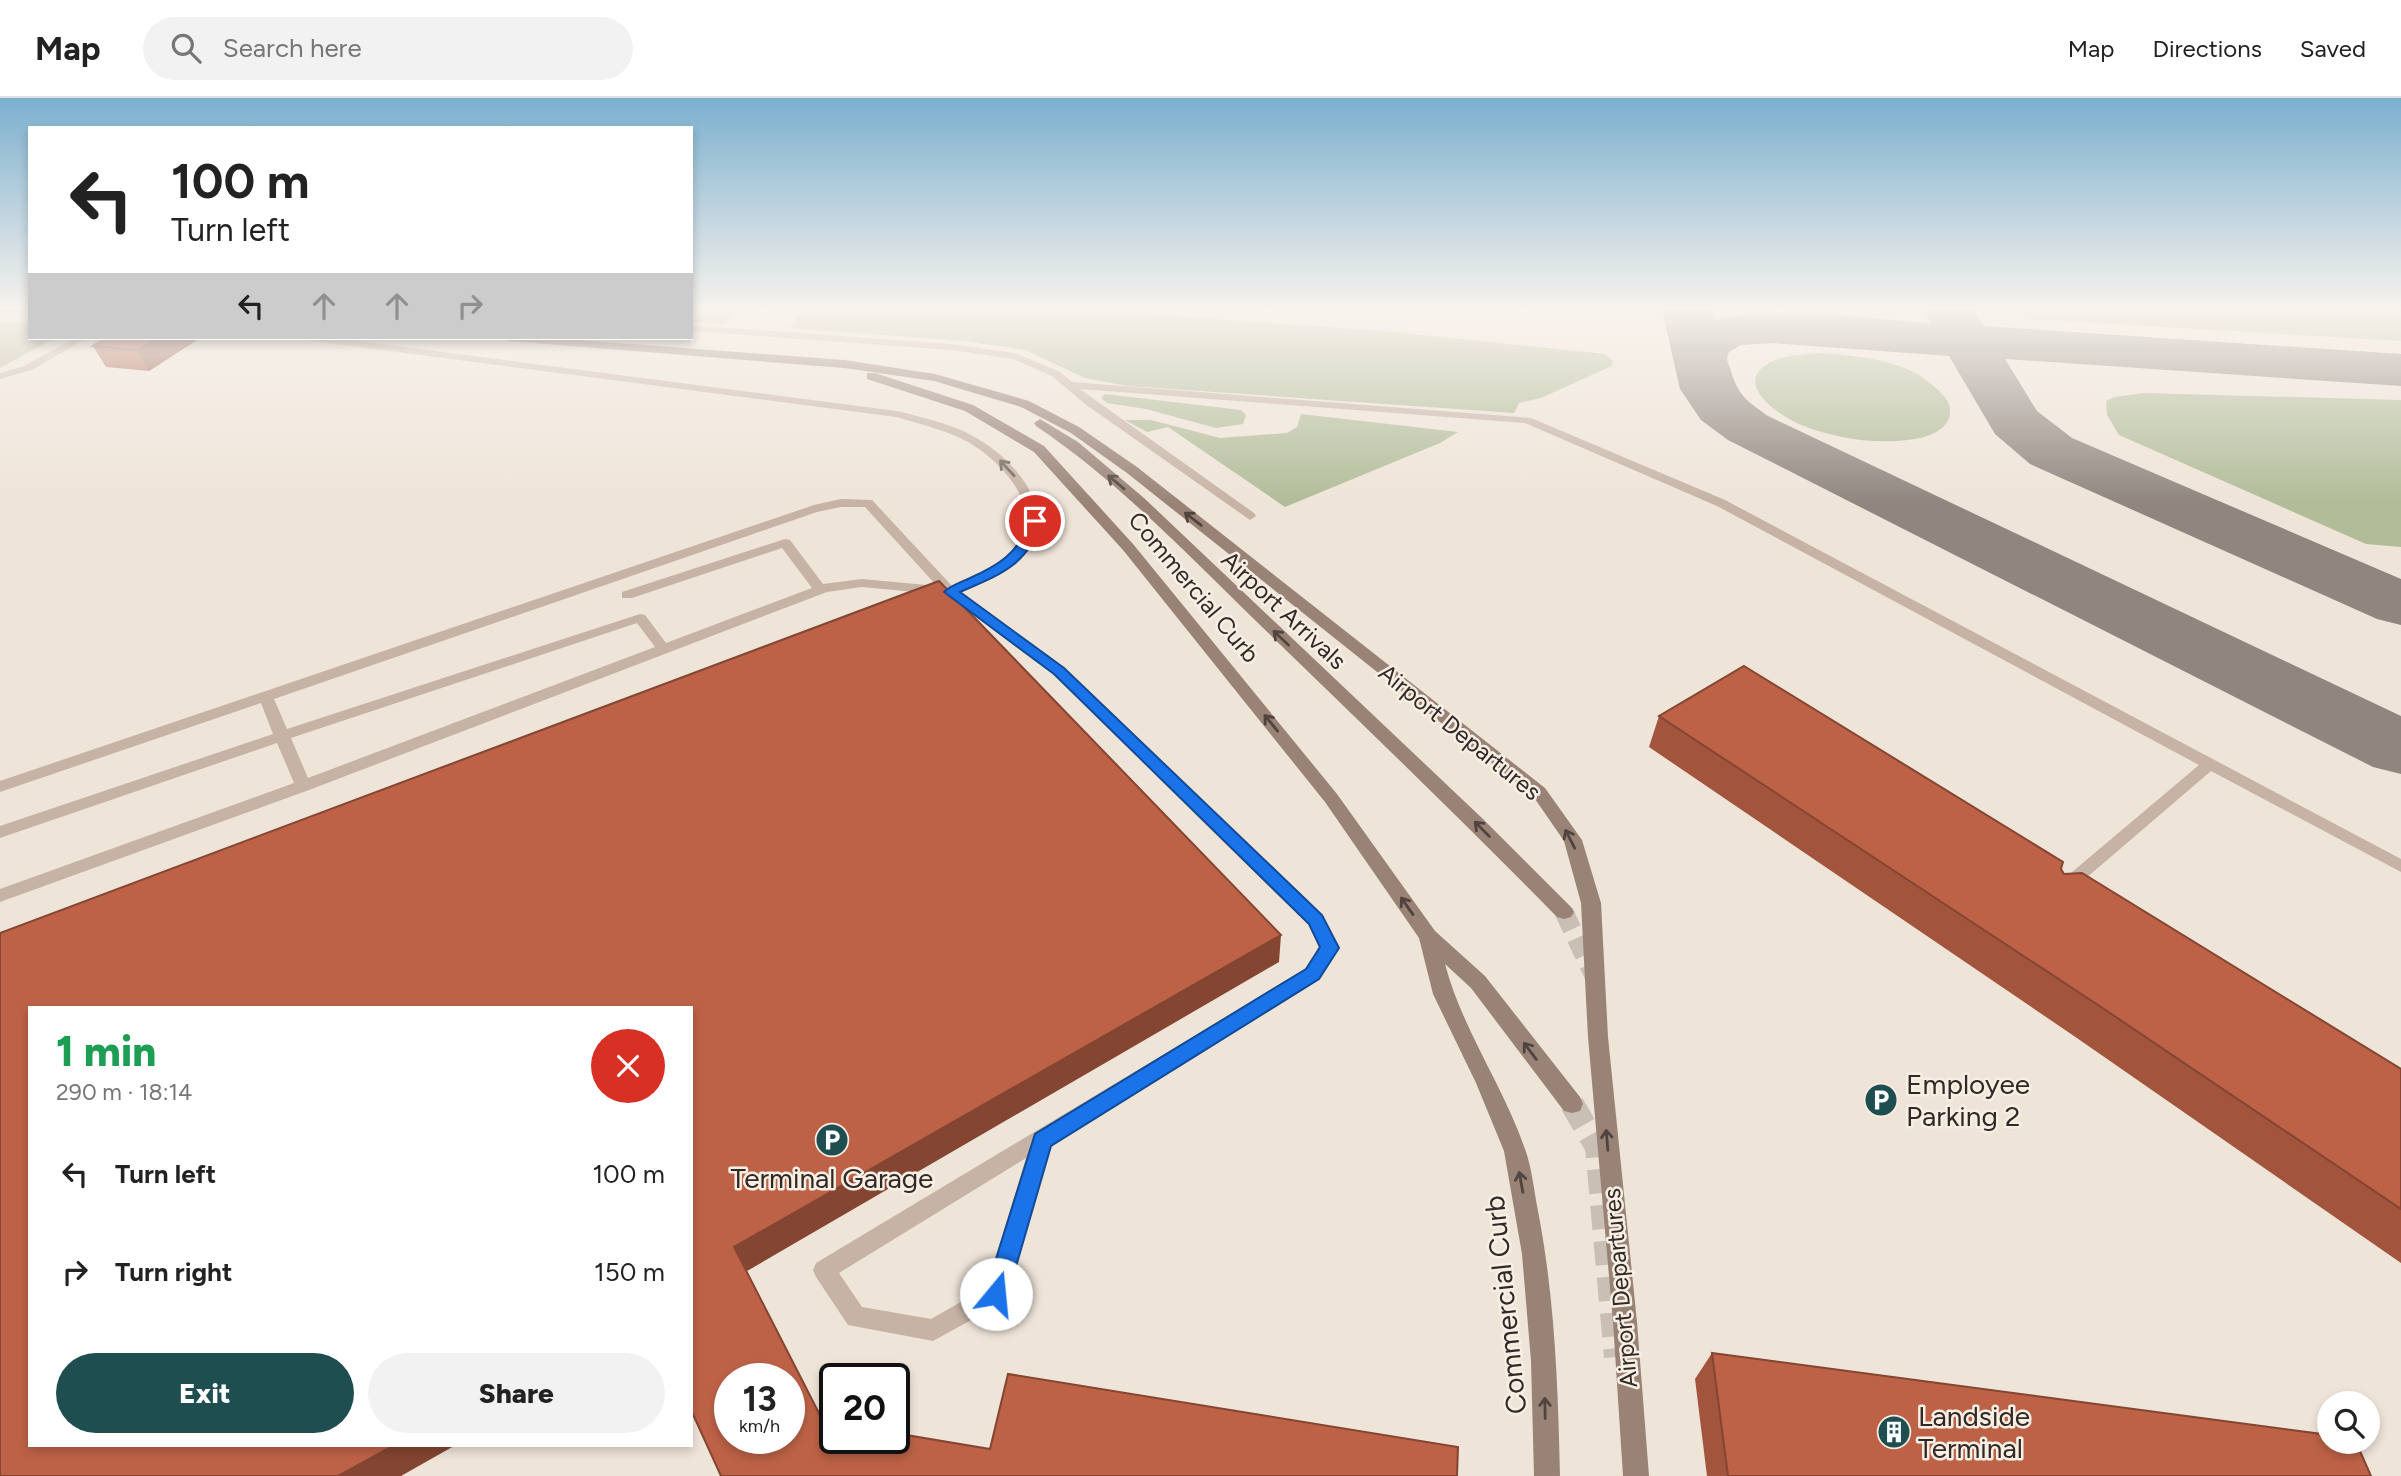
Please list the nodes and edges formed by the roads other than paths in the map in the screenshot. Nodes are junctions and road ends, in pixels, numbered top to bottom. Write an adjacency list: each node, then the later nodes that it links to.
1 (592, 374): 10 (lane, one-way to 1)
2 (866, 374): 25 (street, Commercial Curb, one-way to 2)
3 (911, 374): 6 (street)
4 (1056, 374): 5 (lane)
5 (1069, 385): 7 (lane); 17 (lane)
6 (985, 393): 24 (street, Airport Arrivals, one-way to 6); 29 (street, Airport Departures, one-way to 6)
7 (1250, 516)
8 (612, 576): 10 (lane); 11 (lane); 15 (lane)
9 (820, 589): 10 (lane); 11 (lane); 14 (lane)
10 (950, 592): 12 (lane); 27 (lane)
11 (627, 595): 13 (lane)
12 (924, 602)
13 (640, 618): 14 (lane); 16 (lane)
14 (663, 649): 18 (lane)
15 (265, 695): 16 (lane); 19 (lane)
16 (282, 736): 18 (lane); 20 (lane)
17 (2210, 764): 21 (lane); 23 (lane)
18 (303, 786): 22 (lane)
19 (0, 787)
20 (0, 832)
21 (2401, 866)
22 (0, 896)
23 (2051, 898)
24 (1564, 912)
25 (1428, 936): 26 (street, Commercial Curb, one-way to 25); 28 (street, Commercial Curb, one-way to 25)
26 (1573, 1104)
27 (1042, 1140): 27 (lane)
28 (1547, 1476)
29 (1636, 1476)

